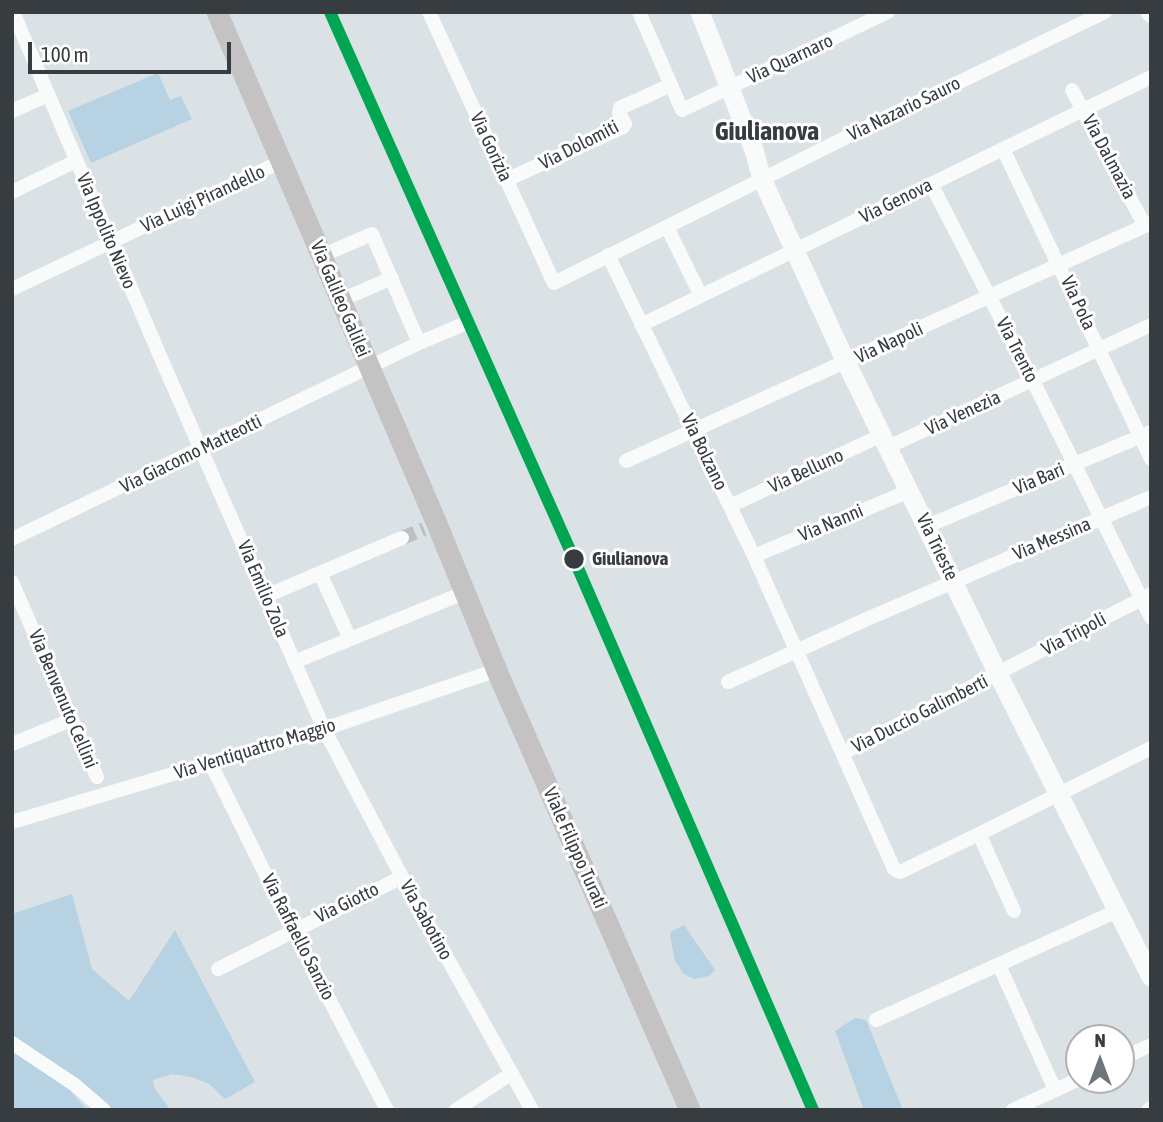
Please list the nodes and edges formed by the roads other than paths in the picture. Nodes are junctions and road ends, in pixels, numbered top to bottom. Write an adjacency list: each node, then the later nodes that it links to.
1 (13, 12): 12 (street, Via Ippolito Nievo)
2 (217, 12): 17 (main road, Via Galileo Galilei)
3 (429, 12): 19 (street, Via Gorizia)
4 (639, 12): 9 (street)
5 (699, 12): 10 (street, Via Trieste)
6 (888, 12): 10 (street, Via Quarnaro)
7 (1105, 12): 18 (street, Via Nazario Sauro)
8 (1151, 76): 13 (street, Via Genova)
9 (671, 85): 10 (street, Via Quarnaro); 19 (street, Via Dolomiti)
10 (730, 87): 18 (street, Via Trieste)
11 (1072, 90): 13 (street, Via Dalmazia)
12 (48, 95): 14 (street); 16 (street, Via Ippolito Nievo)
13 (1084, 110): 15 (street, Via Genova); 22 (street, Via Dalmazia)
14 (12, 111)
15 (1003, 149): 20 (street, Via Genova); 28 (street, Via Pola)
16 (76, 161): 21 (street); 24 (street, Via Ippolito Nievo)
17 (281, 162): 24 (street, Via Luigi Pirandello); 26 (main road, Via Galileo Galilei)
18 (761, 173): 23 (street, Via Nazario Sauro); 25 (street, Via Trieste)
19 (506, 180): 30 (street, Via Gorizia)
20 (931, 184): 25 (street, Via Genova); 33 (street, Via Trento)
21 (12, 192)
22 (1148, 225): 28 (street, Via Napoli)
23 (667, 228): 27 (street, Via Nazario Sauro); 32 (street)
24 (111, 243): 31 (street, Via Luigi Pirandello); 46 (street, Via Ippolito Nievo)
25 (794, 250): 32 (street, Via Genova); 40 (street, Via Trieste)
26 (321, 256): 29 (street); 34 (main road, Via Galileo Galilei)
27 (608, 256): 30 (street, Via Nazario Sauro); 36 (street, Via Bolzano)
28 (1060, 265): 33 (street, Via Napoli); 39 (street, Via Pola)
29 (392, 278): 34 (street); 38 (street)
30 (554, 283)
31 (12, 289)
32 (701, 296): 36 (street, Via Genova)
33 (989, 297): 40 (street, Via Napoli); 42 (street, Via Trento)
34 (341, 300): 41 (main road, Via Galileo Galilei)
35 (464, 324): 38 (street)
36 (642, 325): 43 (street, Via Bolzano)
37 (1151, 325): 39 (street, Via Venezia)
38 (419, 343): 41 (street)
39 (1099, 349): 42 (street, Via Venezia); 44 (street, Via Pola)
40 (846, 362): 43 (street, Via Napoli); 45 (street, Via Trieste)
41 (370, 368): 46 (street, Via Giacomo Matteotti); 61 (main road, Via Galileo Galilei)
42 (1033, 381): 45 (street, Via Venezia); 49 (street, Via Trento)
43 (693, 430): 48 (street, Via Napoli); 52 (street, Via Bolzano)
44 (1146, 434): 47 (street, Via Pola); 49 (street, Via Bari)
45 (885, 441): 50 (street, Via Trieste); 52 (street, Via Belluno)
46 (201, 449): 56 (street, Via Giacomo Matteotti); 62 (street, Via Emilio Zola)
47 (1151, 459)
48 (626, 461)
49 (1074, 464): 53 (street, Via Trento); 54 (street, Via Bari)
50 (909, 491): 54 (street, Via Trieste); 57 (street, Via Nanni)
51 (1151, 497): 53 (street, Via Messina)
52 (730, 506): 57 (street, Via Bolzano)
53 (1100, 518): 59 (street, Via Messina); 63 (street, Via Trento)
54 (927, 526): 59 (street, Via Trieste)
55 (402, 538): 58 (street)
56 (12, 539)
57 (754, 556): 66 (street, Via Bolzano)
58 (320, 573): 62 (street); 65 (street)
59 (954, 581): 66 (street); 69 (street, Via Trieste)
60 (12, 582): 71 (street, Via Benvenuto Cellini)
61 (464, 588): 65 (street); 68 (main road, Viale Filippo Turati)
62 (266, 596): 67 (street, Via Emilio Zola)
63 (1146, 597): 64 (street, Via Trento); 69 (street, Via Tripoli)
64 (1151, 618)
65 (350, 639): 67 (street)
66 (796, 650): 70 (street); 75 (street, Via Bolzano)
67 (294, 662): 72 (street, Via Emilio Zola)
68 (497, 670): 72 (street, Via Ventiquattro Maggio); 99 (main road, Viale Filippo Turati)
69 (998, 674): 75 (street, Via Duccio Galimberti); 78 (street, Via Trieste)
70 (728, 682)
71 (71, 720): 73 (street); 77 (street, Via Benvenuto Cellini)
72 (324, 729): 76 (street, Via Ventiquattro Maggio); 81 (street, Via Sabotino)
73 (12, 744)
74 (1151, 748): 78 (street)
75 (843, 753): 80 (street, Via Bolzano)
76 (210, 762): 79 (street, Via Ventiquattro Maggio); 84 (street, Via Raffaello Sanzio)
77 (97, 777)
78 (1060, 795): 80 (street); 83 (street, Via Trieste)
79 (12, 822)
80 (979, 834): 82 (street)
81 (402, 877): 84 (street, Via Giotto); 92 (street, Via Sabotino)
82 (1014, 911)
83 (1117, 911): 85 (street); 87 (street, Via Trieste)
84 (293, 930): 86 (street, Via Giotto); 96 (street, Via Raffaello Sanzio)
85 (999, 965): 88 (street); 94 (street)
86 (218, 969)
87 (1150, 973)
88 (876, 1020)
89 (12, 1043): 95 (street)
90 (1151, 1045): 91 (street)
91 (1135, 1052)
92 (512, 1073): 97 (street); 98 (street, Via Sabotino)
93 (1065, 1085): 94 (street)
94 (1055, 1090): 100 (street)
95 (104, 1110)
96 (387, 1110)
97 (456, 1110)
98 (532, 1110)
99 (690, 1110)
100 (1013, 1110)

